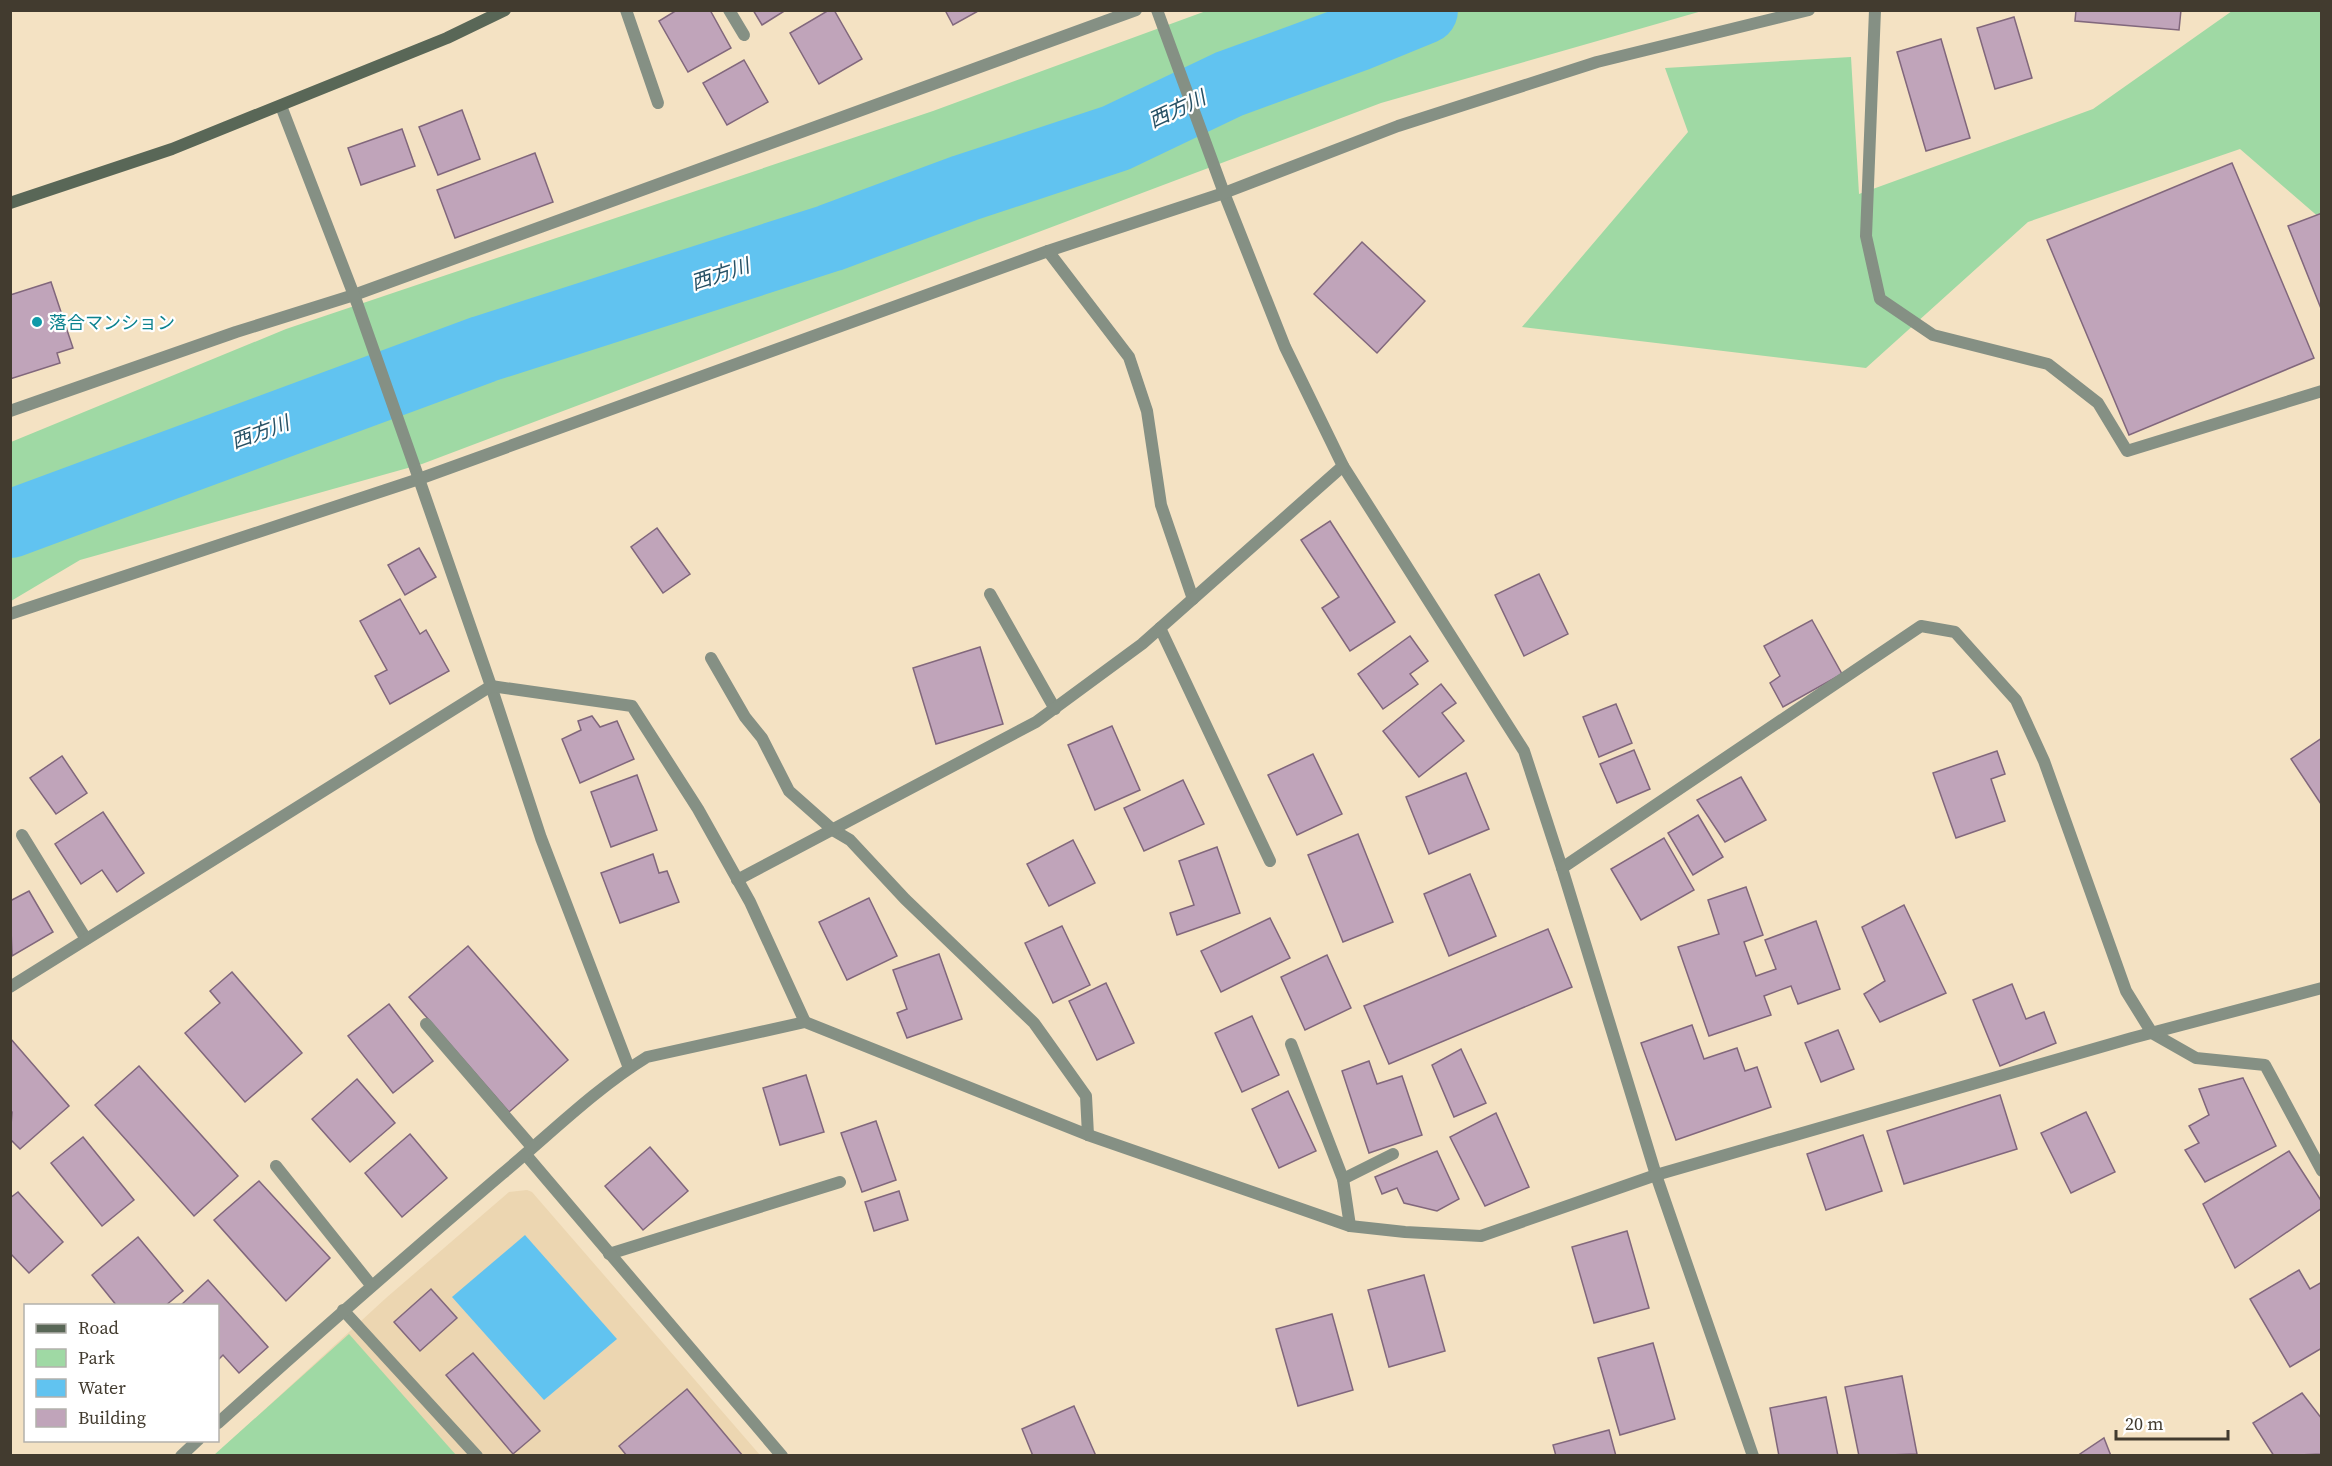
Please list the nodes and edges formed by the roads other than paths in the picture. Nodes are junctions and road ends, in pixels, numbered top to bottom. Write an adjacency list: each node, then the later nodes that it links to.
1 (505, 10): 10 (street)
2 (626, 10): 9 (street)
3 (729, 10): 8 (street)
4 (1136, 10): 14 (street)
5 (1809, 10): 11 (street)
6 (1875, 10): 15 (street)
7 (1158, 14): 11 (street)
8 (744, 35)
9 (657, 103)
10 (281, 106): 12 (street); 14 (street)
11 (1223, 190): 13 (street); 17 (street)
12 (10, 203)
13 (1048, 251): 18 (street); 20 (street)
14 (355, 299): 16 (street); 18 (street)
15 (2322, 391)
16 (10, 411)
17 (1343, 466): 20 (street); 29 (street)
18 (417, 473): 21 (street); 24 (street)
19 (990, 594): 25 (street)
20 (1193, 599): 22 (street)
21 (10, 614)
22 (1160, 628): 25 (street); 28 (street)
23 (711, 658): 26 (street)
24 (491, 686): 30 (street); 31 (street); 38 (street)
25 (1055, 709): 26 (street)
26 (833, 830): 30 (street); 39 (street)
27 (22, 835): 31 (street)
28 (1270, 861)
29 (1562, 868): 36 (street); 44 (street)
30 (737, 879): 34 (street)
31 (86, 939): 32 (street)
32 (10, 987)
33 (2322, 988): 36 (street)
34 (805, 1022): 38 (street); 39 (street)
35 (426, 1024): 40 (street)
36 (2152, 1032): 43 (street); 44 (street)
37 (1291, 1044): 45 (street)
38 (629, 1068): 40 (street)
39 (1088, 1136): 47 (street)
40 (529, 1151): 48 (street); 49 (street)
41 (1393, 1154): 45 (street)
42 (276, 1166): 49 (street)
43 (2322, 1171)
44 (1656, 1175): 47 (street); 56 (street)
45 (1342, 1179): 47 (street)
46 (840, 1182): 48 (street)
47 (1350, 1226)
48 (609, 1254): 55 (street)
49 (371, 1285): 50 (street)
50 (343, 1310): 51 (street); 54 (street)
51 (219, 1422)
52 (196, 1442): 53 (street)
53 (181, 1455)
54 (477, 1455)
55 (782, 1455)
56 (1753, 1455)

